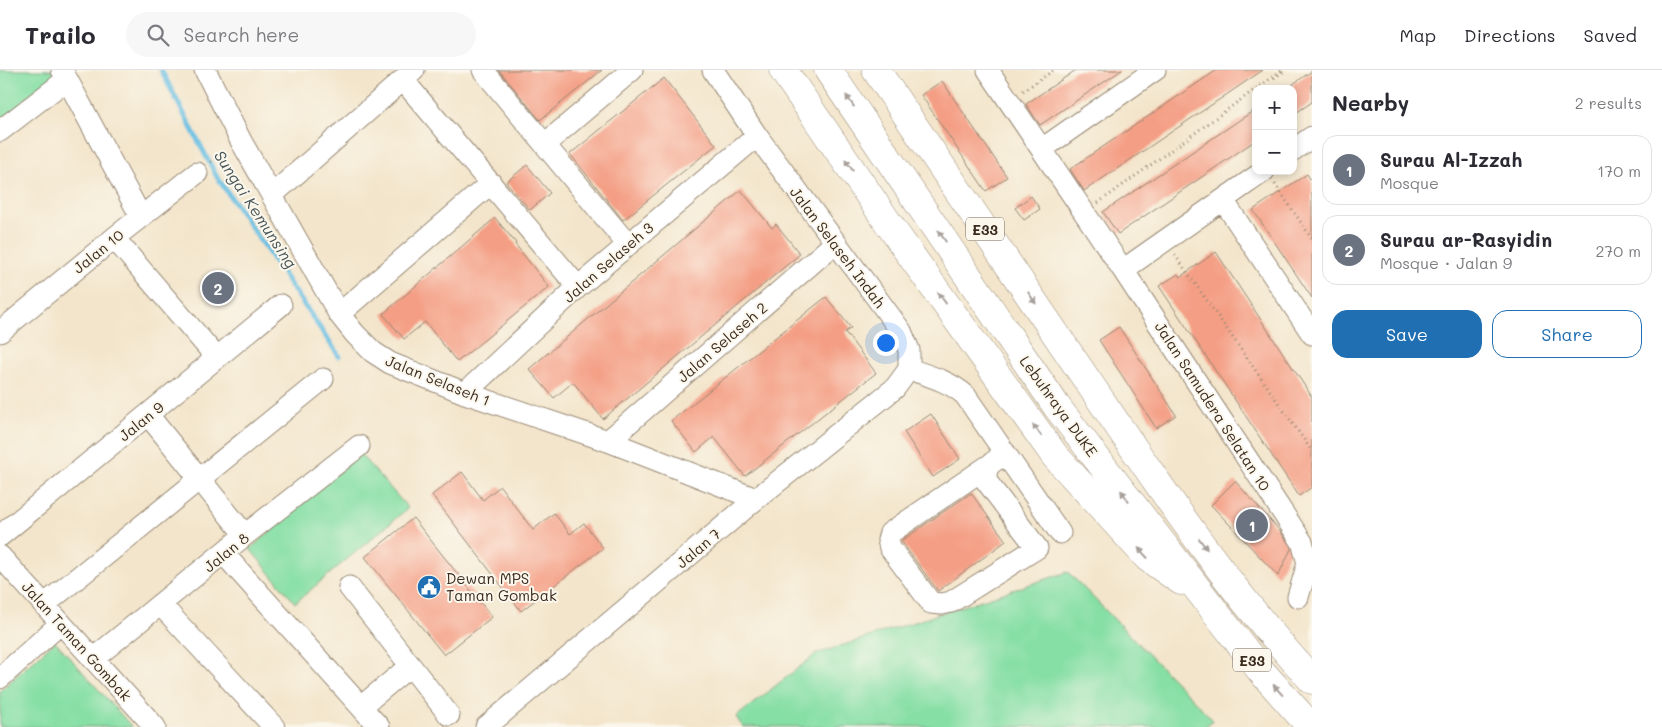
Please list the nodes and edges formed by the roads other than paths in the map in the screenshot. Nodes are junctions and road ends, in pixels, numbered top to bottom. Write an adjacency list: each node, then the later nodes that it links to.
1 (484, 70): 16 (street)
2 (632, 70): 16 (street)
3 (713, 70): 14 (street, Jalan Selaseh Indah)
4 (783, 70): 53 (highway, one-way to 4)
5 (828, 70): 53 (highway, Lebuhraya DUKE / E33, one-way to 5)
6 (876, 70): 28 (highway, E33)
7 (898, 70): 28 (highway)
8 (988, 70): 18 (street, Jalan Samudera Selatan 10)
9 (1155, 70): 18 (street)
10 (210, 72): 22 (street, Jalan Selaseh 1)
11 (64, 75): 13 (street); 24 (street)
12 (409, 75): 21 (street); 22 (street)
13 (0, 131)
14 (757, 136): 26 (street, Jalan Selaseh Indah); 27 (street, Jalan Selaseh 3)
15 (1312, 137): 17 (street)
16 (545, 144): 27 (street)
17 (1297, 147)
18 (1042, 149): 29 (street, Jalan Samudera Selatan 10)
19 (197, 173): 24 (street, Jalan 10)
20 (1267, 175): 23 (street)
21 (490, 183): 30 (street); 32 (street)
22 (272, 194): 32 (street, Jalan Selaseh 1)
23 (1222, 200): 29 (street); 34 (street)
24 (140, 217): 25 (street, Jalan 10)
25 (114, 238): 33 (street, Jalan 10); 35 (street)
26 (836, 244): 36 (street, Jalan Selaseh Indah); 40 (street, Jalan Selaseh 2)
27 (628, 246): 30 (street, Jalan Selaseh 3)
28 (1009, 264): 61 (highway, E33, one-way to 61)
29 (1123, 270): 49 (street, Jalan Samudera Selatan 10)
30 (578, 287): 38 (street, Jalan Selaseh 3)
31 (281, 305): 35 (street, Jalan 9)
32 (339, 314): 38 (street, Jalan Selaseh 1)
33 (0, 332)
34 (1312, 334)
35 (217, 358): 39 (street, Jalan 9)
36 (909, 369): 42 (street); 45 (street, Jalan 7)
37 (323, 379): 44 (street)
38 (465, 393): 40 (street, Jalan Selaseh 1)
39 (148, 415): 44 (street); 48 (street, Jalan 9)
40 (608, 441): 45 (street, Jalan Selaseh 1)
41 (359, 446): 47 (street, Jalan 8)
42 (1006, 454): 43 (street); 46 (street)
43 (988, 466): 43 (street)
44 (201, 478): 47 (street); 55 (street)
45 (756, 499): 67 (street, Jalan 7)
46 (1060, 532)
47 (245, 535): 50 (street, Jalan 8)
48 (0, 536)
49 (1307, 539): 54 (street)
50 (224, 554): 56 (street, Jalan 8); 62 (street)
51 (0, 556): 55 (street, Jalan Taman Gombak)
52 (348, 587): 59 (street)
53 (1198, 590): 68 (highway, Lebuhraya DUKE / E33, one-way to 53)
54 (1298, 597)
55 (44, 604): 57 (street, Jalan Taman Gombak)
56 (160, 604): 58 (street, Jalan 8); 65 (street)
57 (60, 623): 58 (street, Jalan Taman Gombak); 60 (street)
58 (93, 659): 64 (street, Jalan Taman Gombak)
59 (410, 666): 62 (street); 63 (street)
60 (0, 678)
61 (1312, 680)
62 (362, 706): 66 (street)
63 (449, 715)
64 (154, 727)
65 (274, 727)
66 (379, 727)
67 (486, 727)
68 (1311, 727)

